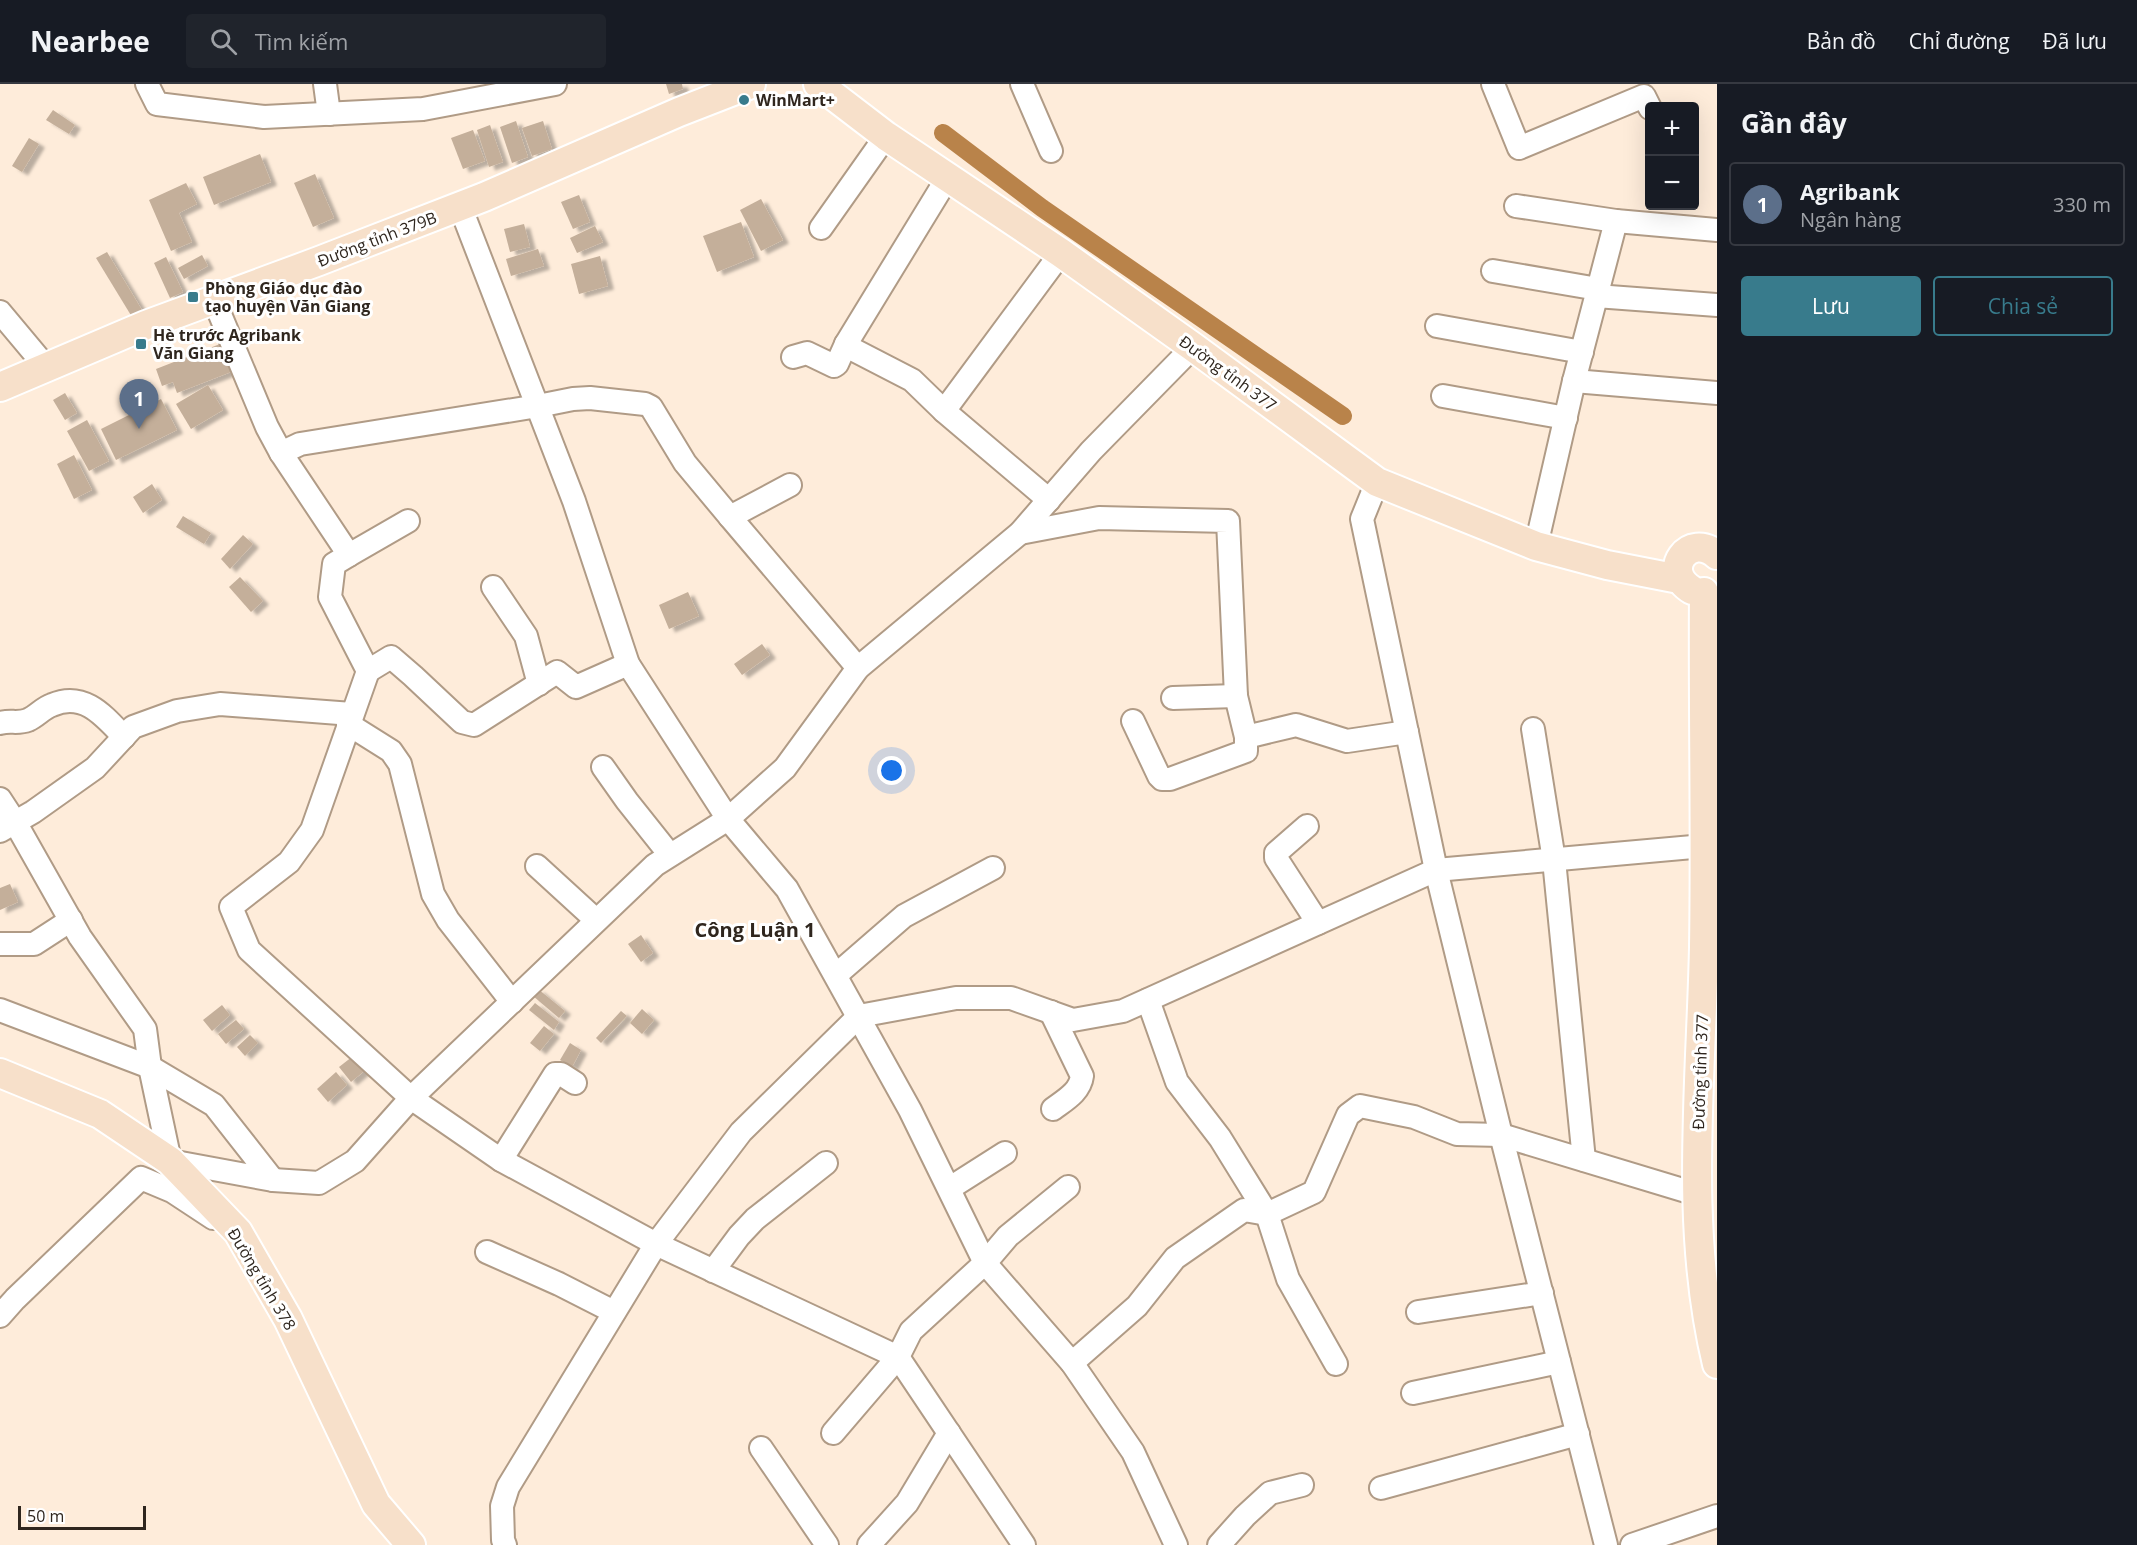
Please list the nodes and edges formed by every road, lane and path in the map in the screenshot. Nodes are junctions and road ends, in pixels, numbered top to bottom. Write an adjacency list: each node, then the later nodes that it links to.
1 (147, 84): 10 (street)
2 (325, 84): 10 (street)
3 (555, 84): 8 (street)
4 (751, 84): 14 (main road, Đường tỉnh 379B)
5 (818, 84): 11 (main road, Đường tỉnh 377)
6 (1022, 84): 12 (street)
7 (1493, 84): 9 (street)
8 (473, 92): 10 (street)
9 (1647, 102)
10 (329, 114)
11 (886, 136): 13 (main road, Đường tỉnh 377); 17 (street)
12 (1051, 151)
13 (948, 177): 19 (main road, Đường tỉnh 377); 26 (street)
14 (460, 206): 22 (main road, Đường tỉnh 379B); 35 (street)
15 (1516, 206): 16 (street)
16 (1616, 221): 18 (street); 21 (street)
17 (821, 228)
18 (1717, 230)
19 (1061, 253): 27 (main road, Đường tỉnh 377); 36 (street)
20 (1493, 272): 21 (street)
21 (1597, 292): 23 (street); 28 (street)
22 (214, 300): 30 (main road, Đường tỉnh 379B); 38 (street)
23 (1717, 305)
24 (0, 312): 30 (street)
25 (1437, 326): 28 (street)
26 (846, 344): 29 (street); 36 (street)
27 (1193, 347): 39 (main road, Đường tỉnh 377); 41 (street)
28 (1582, 352): 31 (street)
29 (793, 357)
30 (46, 367): 32 (main road, Đường tỉnh 379B)
31 (1574, 381): 33 (street); 37 (street)
32 (0, 387)
33 (1717, 393)
34 (1443, 396): 37 (street)
35 (538, 406): 38 (street); 42 (street); 51 (street)
36 (944, 411): 41 (street)
37 (1566, 418): 45 (street)
38 (281, 453): 46 (street)
39 (1377, 482): 45 (main road, Đường tỉnh 377); 61 (street)
40 (790, 485): 42 (street)
41 (1049, 500): 44 (street)
42 (730, 517): 52 (street)
43 (408, 521): 46 (street)
44 (1020, 533): 52 (street); 55 (street)
45 (1536, 546): 48 (main road, Đường tỉnh 377)
46 (349, 555): 53 (street)
47 (1717, 555): 48 (main road)
48 (1700, 584): 50 (main road); 69 (main road, Đường tỉnh 377)
49 (493, 586): 54 (street)
50 (1717, 654)
51 (628, 664): 54 (street); 66 (street)
52 (858, 668): 66 (street)
53 (368, 671): 54 (street); 57 (street)
54 (539, 684)
55 (1236, 696): 56 (street); 63 (street)
56 (1173, 698)
57 (350, 719): 62 (street); 81 (street); 88 (street)
58 (1133, 721): 63 (street)
59 (0, 723): 62 (street)
60 (1533, 729): 71 (street)
61 (1407, 732): 63 (street); 74 (street)
62 (124, 737): 67 (street)
63 (1246, 737)
64 (603, 767): 70 (street)
65 (0, 799): 67 (street)
66 (728, 819): 70 (street); 79 (street)
67 (8, 826): 75 (street)
68 (1307, 826): 77 (street)
69 (1704, 846): 71 (street); 99 (main road, Đường tỉnh 377)
70 (670, 855): 76 (street)
71 (1554, 860): 74 (street); 93 (street)
72 (537, 866): 76 (street)
73 (993, 868): 79 (street)
74 (1436, 870): 77 (street); 90 (street)
75 (70, 920): 78 (street); 85 (street)
76 (596, 920): 81 (street)
77 (1318, 923): 80 (street)
78 (0, 944)
79 (836, 975): 84 (street)
80 (1148, 1000): 83 (street); 100 (street)
81 (512, 1002): 88 (street)
82 (0, 1010): 85 (street)
83 (1051, 1012): 84 (street); 89 (street)
84 (859, 1016): 98 (street); 102 (street)
85 (150, 1067): 94 (street); 96 (street)
86 (0, 1073): 94 (main road, Đường tỉnh 378)
87 (575, 1083): 92 (street)
88 (411, 1098): 92 (street); 96 (street)
89 (1053, 1109)
90 (1501, 1135): 93 (street); 100 (street); 106 (street)
91 (1005, 1153): 98 (street)
92 (501, 1160): 102 (street)
93 (1584, 1160): 99 (street)
94 (170, 1161): 96 (street); 101 (main road, Đường tỉnh 378)
95 (826, 1162): 105 (street)
96 (273, 1179)
97 (1068, 1187): 104 (street)
98 (950, 1188): 104 (street)
99 (1696, 1194): 114 (main road, Đường tỉnh 377)
100 (1267, 1214): 112 (street); 113 (street)
101 (238, 1232): 109 (street); 124 (main road, Đường tỉnh 378)
102 (656, 1244): 105 (street); 107 (street)
103 (487, 1252): 107 (street)
104 (985, 1263): 110 (street); 112 (street)
105 (714, 1271): 110 (street)
106 (1542, 1293): 108 (street); 111 (street)
107 (614, 1312): 123 (street)
108 (1418, 1312)
109 (0, 1316)
110 (898, 1357): 116 (street); 117 (street)
111 (1559, 1362): 115 (street); 118 (street)
112 (1072, 1363): 129 (street)
113 (1336, 1364)
114 (1717, 1364)
115 (1413, 1393)
116 (833, 1433)
117 (949, 1433): 127 (street); 128 (street)
118 (1578, 1434): 121 (street); 131 (street)
119 (761, 1448): 126 (street)
120 (1302, 1485): 130 (street)
121 (1381, 1488)
122 (1717, 1516): 132 (street)
123 (504, 1534): 125 (street)
124 (411, 1545)
125 (521, 1545)
126 (827, 1545)
127 (869, 1545)
128 (1024, 1545)
129 (1176, 1545)
130 (1219, 1545)
131 (1606, 1545)
132 (1632, 1545)

